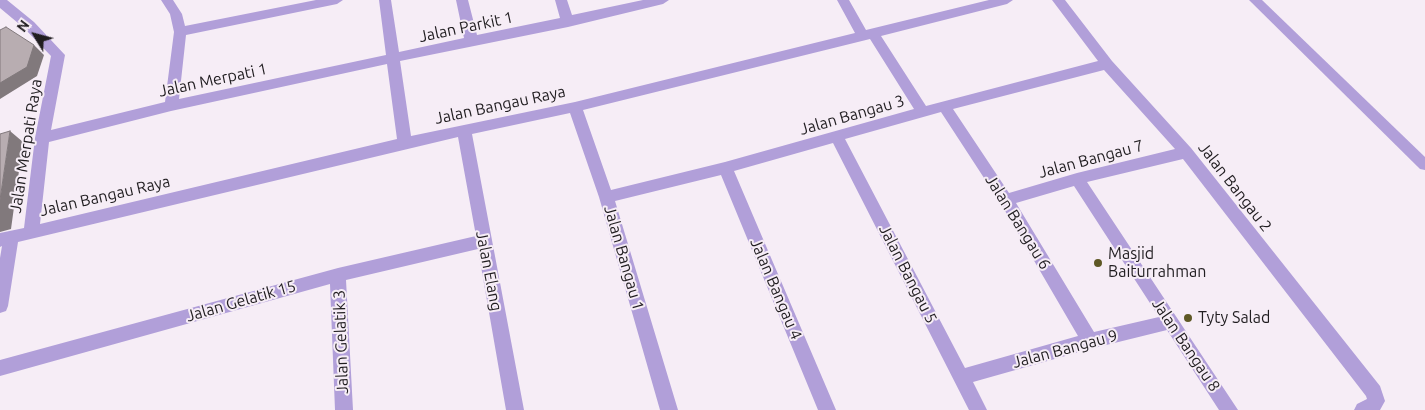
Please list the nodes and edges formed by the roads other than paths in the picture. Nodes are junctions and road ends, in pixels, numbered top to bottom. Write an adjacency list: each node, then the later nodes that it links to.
1 (0, 0): 25 (street, Jalan Merpati Raya)
2 (167, 0): 14 (street)
3 (337, 0): 12 (street)
4 (385, 0): 17 (street)
5 (462, 0): 16 (street)
6 (561, 0): 13 (street)
7 (663, 0): 13 (street, Jalan Parkit 1)
8 (843, 0): 15 (street)
9 (1007, 0): 15 (street, Jalan Bangau Raya)
10 (1058, 0): 18 (street, Jalan Bangau 2)
11 (1255, 0): 28 (lane)
12 (281, 6): 14 (street)
13 (568, 22): 16 (street, Jalan Parkit 1)
14 (180, 32): 19 (street)
15 (867, 34): 21 (street, Jalan Bangau Raya); 22 (street)
16 (472, 42): 17 (street, Jalan Parkit 1)
17 (392, 60): 19 (street, Jalan Merpati 1); 26 (street)
18 (1107, 64): 20 (street, Jalan Bangau 3); 27 (street, Jalan Bangau 2)
19 (171, 106): 25 (street, Jalan Merpati 1)
20 (944, 106): 22 (street, Jalan Bangau 3); 32 (street, Jalan Bangau 6)
21 (576, 107): 23 (street, Jalan Bangau Raya); 31 (street, Jalan Bangau 1)
22 (923, 112): 24 (street, Jalan Bangau 3)
23 (464, 131): 26 (street, Jalan Bangau Raya); 35 (street, Jalan Elang)
24 (837, 137): 29 (street, Jalan Bangau 3); 41 (street, Jalan Bangau 5)
25 (42, 138): 33 (street, Jalan Merpati Raya)
26 (406, 143): 33 (street, Jalan Bangau Raya)
27 (1186, 152): 30 (street, Jalan Bangau 7); 42 (street, Jalan Bangau 2)
28 (1425, 165)
29 (725, 168): 31 (street, Jalan Bangau 3); 46 (street, Jalan Bangau 4)
30 (1077, 179): 32 (street, Jalan Bangau 7); 38 (street, Jalan Bangau 8)
31 (606, 197): 45 (street, Jalan Bangau 1)
32 (1006, 200): 39 (street, Jalan Bangau 6)
33 (31, 232): 34 (street, Jalan Bangau Raya)
34 (5, 239): 37 (street)
35 (483, 241): 36 (street, Jalan Gelatik 15); 44 (street, Jalan Elang)
36 (338, 274): 40 (street, Jalan Gelatik 15); 43 (street, Jalan Gelatik 3)
37 (0, 306)
38 (1170, 322): 39 (street, Jalan Bangau 9); 48 (street, Jalan Bangau 8)
39 (1090, 341): 41 (street, Jalan Bangau 9)
40 (0, 368)
41 (961, 377): 47 (street, Jalan Bangau 5)
42 (1370, 406)
43 (339, 409)
44 (515, 410)
45 (669, 410)
46 (827, 410)
47 (978, 410)
48 (1229, 410)

